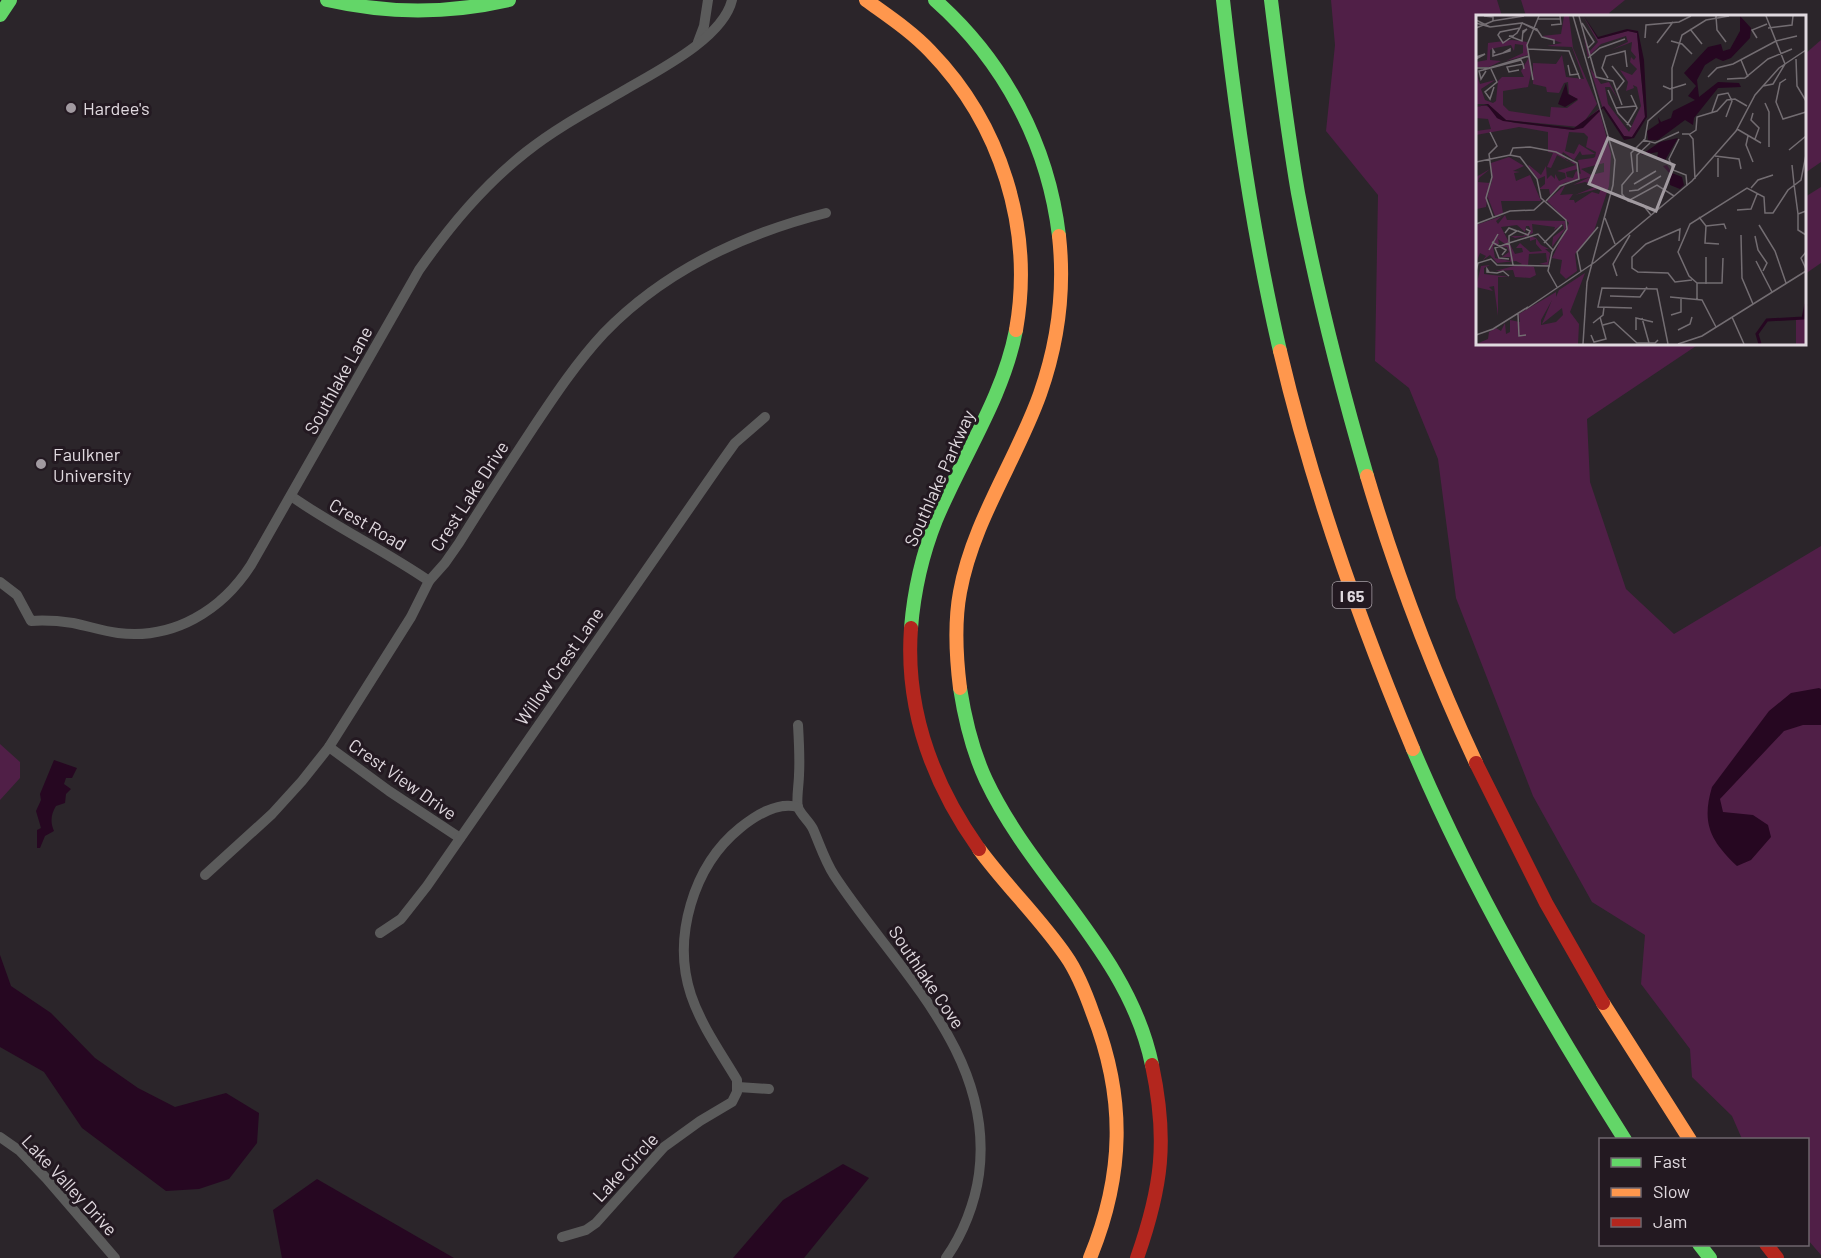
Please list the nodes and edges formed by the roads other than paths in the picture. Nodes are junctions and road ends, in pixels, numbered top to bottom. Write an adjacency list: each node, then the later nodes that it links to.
1 (10, 0): 10 (main road)
2 (327, 0): 3 (main road)
3 (508, 0)
4 (708, 0): 11 (street)
5 (732, 0): 11 (street, Southlake Lane)
6 (866, 0): 33 (main road, Southlake Parkway)
7 (935, 0): 34 (main road)
8 (1223, 0): 26 (main road, I 65)
9 (1271, 0): 27 (main road)
10 (0, 15)
11 (698, 42): 14 (street, Southlake Lane)
12 (826, 213): 15 (street, Crest Lake Drive)
13 (765, 417): 20 (street, Willow Crest Lane)
14 (291, 496): 15 (street, Crest Road); 16 (street, Southlake Lane)
15 (429, 581): 18 (street, Crest Lake Drive)
16 (0, 582)
17 (798, 725): 19 (street)
18 (328, 747): 20 (street, Crest View Drive); 21 (street, Crest Lake Drive)
19 (798, 807): 23 (street); 32 (street, Southlake Cove)
20 (460, 838): 22 (street, Willow Crest Lane)
21 (205, 875)
22 (380, 933)
23 (738, 1087): 24 (street); 28 (street, Lake Circle)
24 (769, 1089)
25 (0, 1137): 31 (street, Lake Valley Drive)
26 (1624, 1138)
27 (1689, 1138)
28 (562, 1237)
29 (1701, 1246): 35 (main road)
30 (1767, 1246): 36 (main road)
31 (115, 1258)
32 (946, 1258)
33 (1090, 1258)
34 (1137, 1258)
35 (1710, 1258)
36 (1777, 1258)

